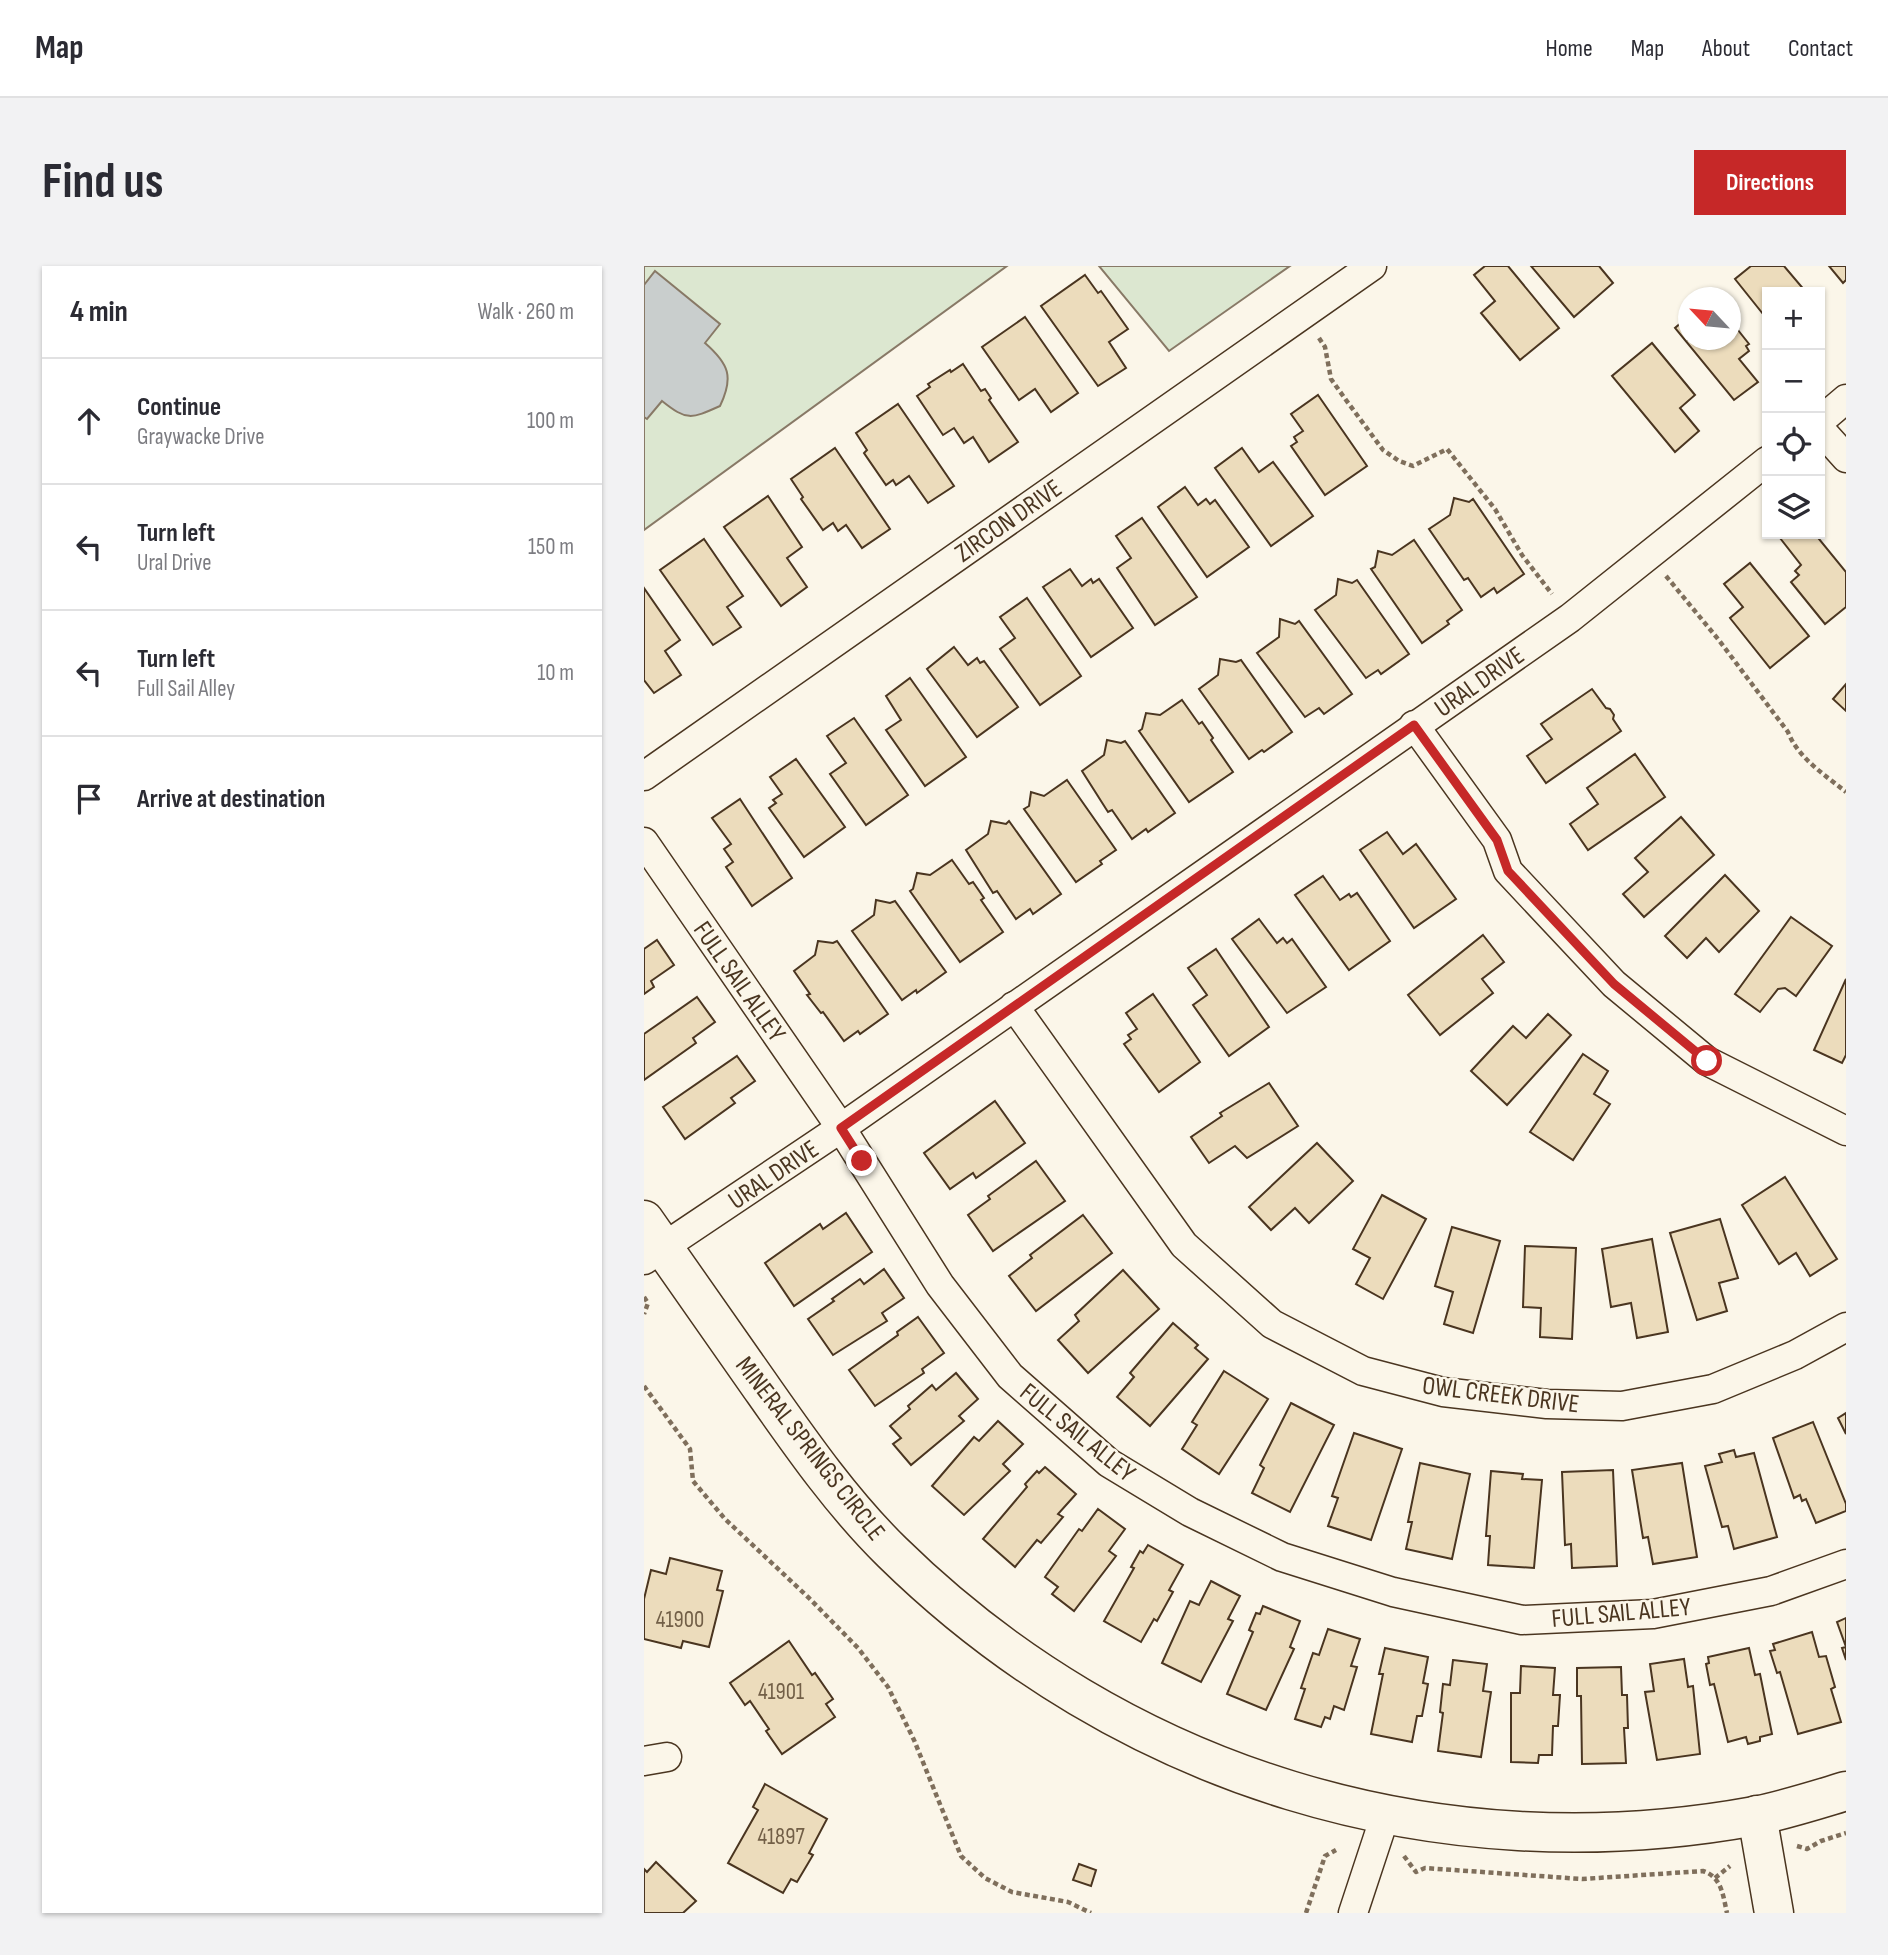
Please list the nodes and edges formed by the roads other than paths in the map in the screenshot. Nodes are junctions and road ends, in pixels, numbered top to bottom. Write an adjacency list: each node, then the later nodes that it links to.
1 (1372, 266): 8 (street, ZIRCON DRIVE)
2 (1846, 399): 3 (street)
3 (1825, 417)
4 (1825, 435): 5 (street)
5 (1846, 458)
6 (1762, 465): 7 (street, URAL DRIVE)
7 (1414, 725): 10 (street, URAL DRIVE); 12 (street)
8 (644, 776)
9 (644, 842): 11 (street, FULL SAIL ALLEY)
10 (1014, 1006): 11 (street, URAL DRIVE); 14 (street, OWL CREEK DRIVE)
11 (841, 1128): 13 (street, URAL DRIVE); 15 (street, FULL SAIL ALLEY)
12 (1846, 1131)
13 (650, 1243): 18 (street, MINERAL SPRINGS CIRCLE)
14 (1846, 1327)
15 (1846, 1564)
16 (1846, 1791): 17 (street, MINERAL SPRINGS CIRCLE)
17 (1757, 1815): 18 (street, MINERAL SPRINGS CIRCLE); 20 (street)
18 (1385, 1816): 19 (street)
19 (1353, 1913)
20 (1774, 1913)

